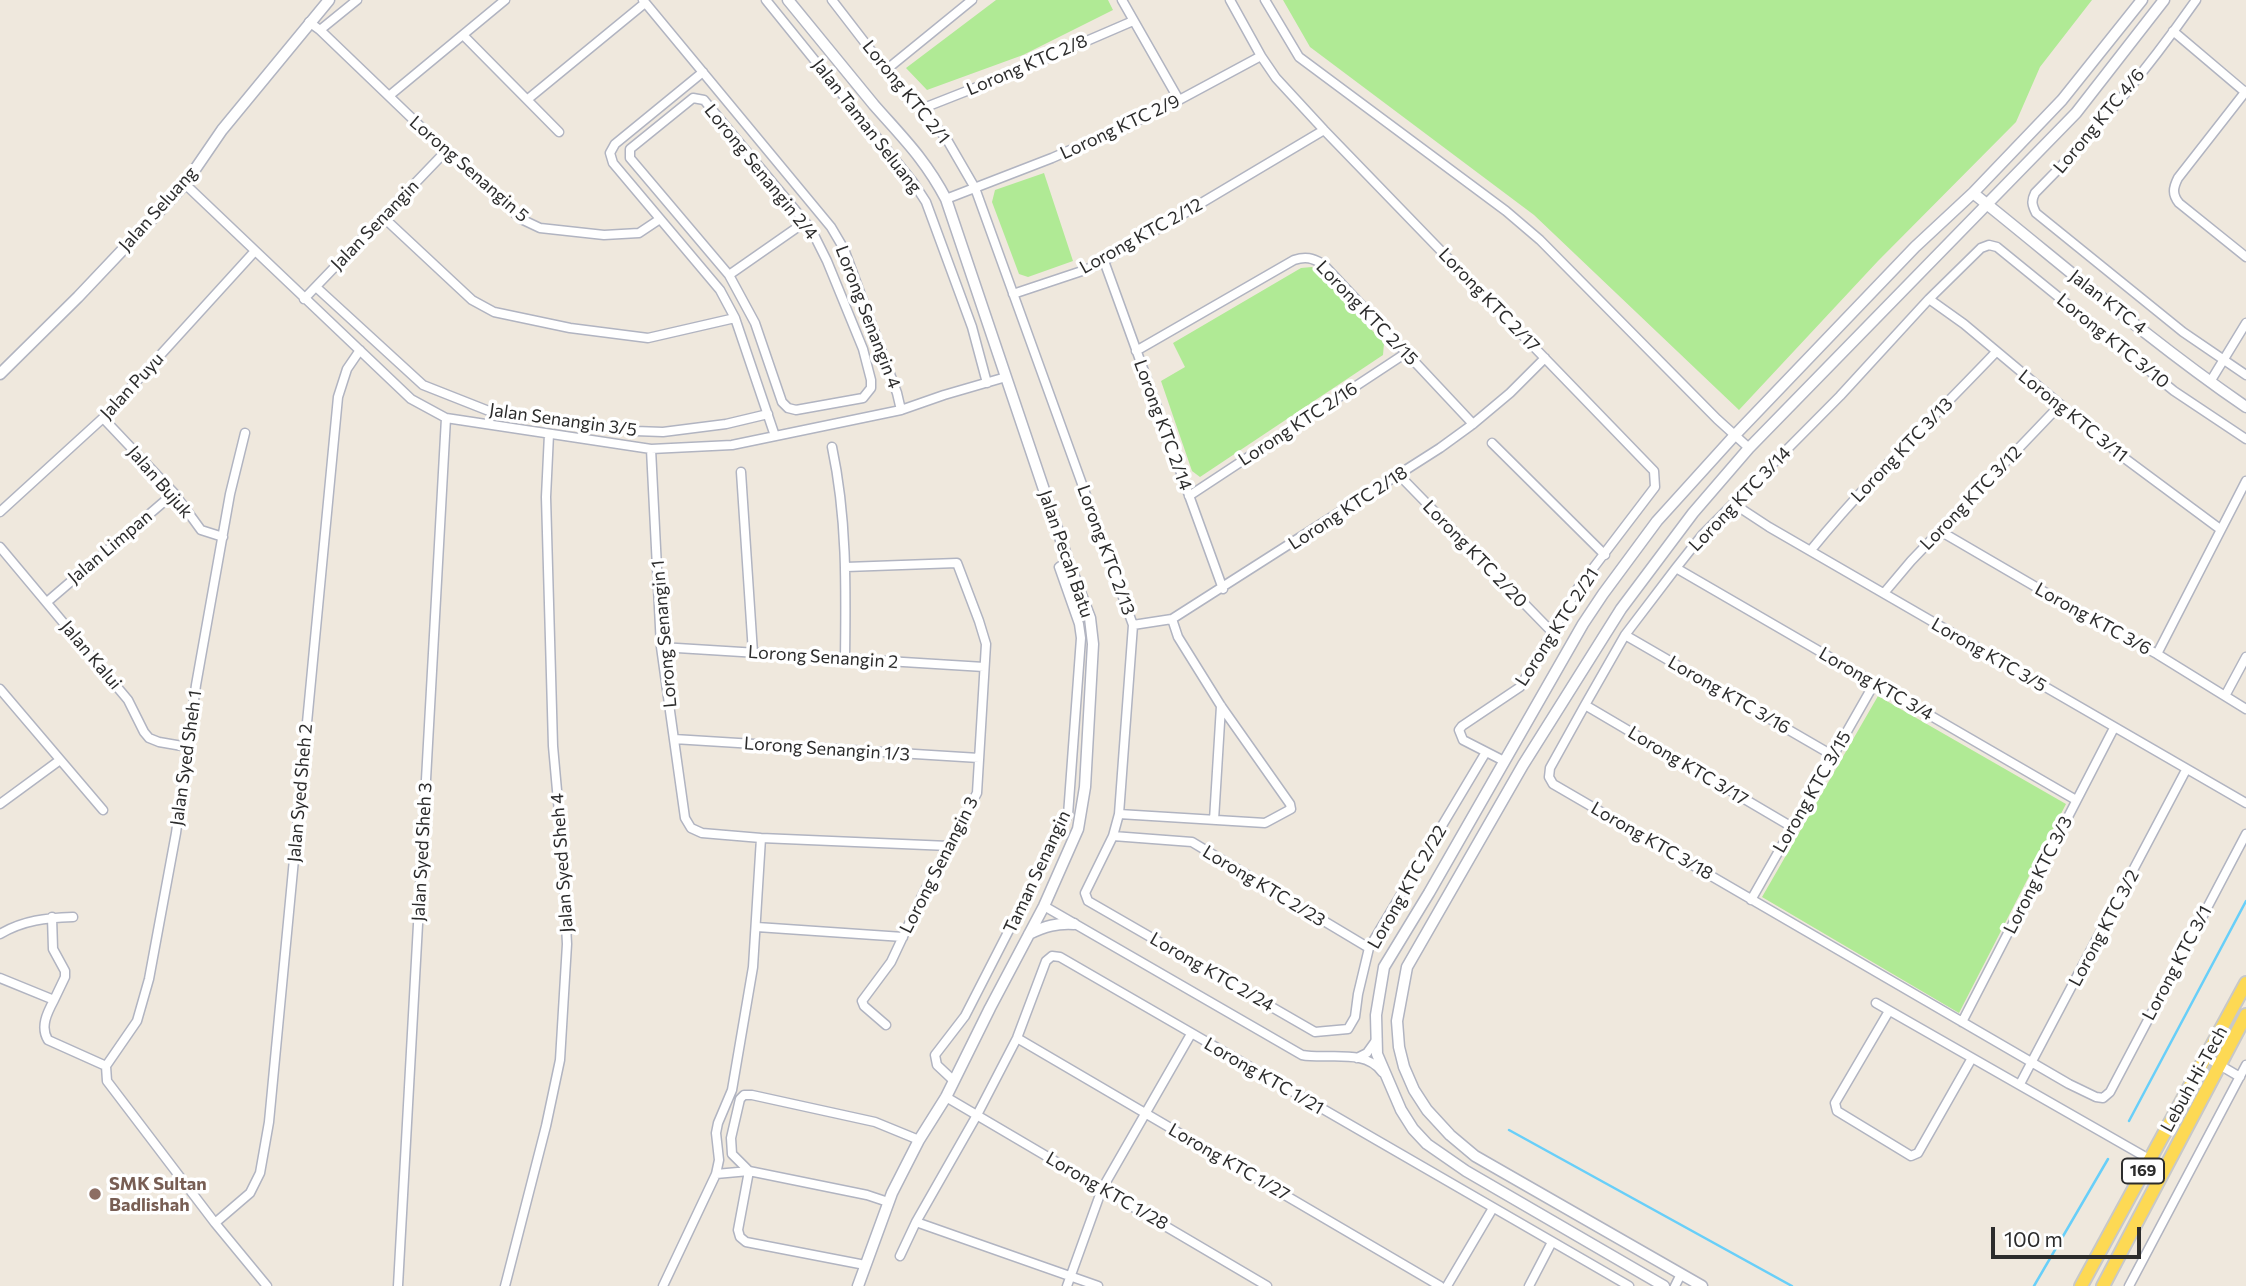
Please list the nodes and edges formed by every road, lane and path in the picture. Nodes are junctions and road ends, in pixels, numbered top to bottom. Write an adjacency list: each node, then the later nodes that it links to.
1 (329, 0): 16 (street, Jalan Seluang)
2 (357, 0): 18 (street)
3 (505, 0): 19 (street)
4 (766, 0): 68 (street, Jalan Taman Seluang)
5 (788, 0): 38 (street, Jalan Pecah Batu)
6 (832, 0): 21 (street, Lorong KTC 2/1)
7 (972, 0): 21 (street)
8 (1122, 0): 15 (street)
9 (1230, 0): 20 (street, Lorong KTC 2/17)
10 (1265, 0): 79 (street)
11 (2142, 0): 36 (street)
12 (2164, 0): 39 (street)
13 (2196, 0): 17 (street)
14 (644, 1): 22 (street, Lorong Senangin 4); 25 (street)
15 (1133, 21): 26 (street); 27 (street, Lorong KTC 2/8)
16 (309, 22): 18 (street, Lorong Senangin 5); 33 (street, Jalan Seluang)
17 (2176, 28): 23 (street); 61 (street, Lorong KTC 4/6)
18 (320, 30): 24 (street, Lorong Senangin 5)
19 (463, 35): 24 (street); 25 (street)
20 (1261, 56): 26 (street, Lorong KTC 2/9); 30 (street, Lorong KTC 2/17)
21 (886, 69): 27 (street, Lorong KTC 2/1)
22 (703, 72): 28 (street, Lorong Senangin 4); 37 (street)
23 (2246, 92): 45 (street)
24 (389, 96): 32 (street, Lorong Senangin 5)
25 (528, 99): 31 (street)
26 (1179, 100): 34 (street, Lorong KTC 2/9)
27 (921, 109): 34 (street, Lorong KTC 2/1)
28 (740, 117): 29 (street); 54 (street, Lorong Senangin 4)
29 (727, 129): 35 (street, Lorong Senangin 2/4); 42 (street, Lorong Senangin 2/4)
30 (1324, 130): 46 (street, Lorong KTC 2/12); 60 (street, Lorong KTC 2/17)
31 (559, 132)
32 (446, 151): 40 (street, Jalan Senangin); 41 (street, Lorong Senangin 5)
33 (185, 184): 44 (street); 63 (street, Jalan Seluang)
34 (975, 188): 38 (street, Lorong KTC 2/9); 49 (street)
35 (655, 189): 37 (street); 47 (street, Lorong Senangin 2/4)
36 (1973, 192): 39 (street, Jalan KTC 4); 79 (street)
37 (643, 199): 41 (street)
38 (946, 199): 65 (street, Jalan Pecah Batu)
39 (1988, 205): 67 (street, Jalan KTC 4); 83 (street)
40 (383, 216): 48 (street, Jalan Senangin); 52 (street)
41 (660, 219): 52 (street)
42 (805, 222): 47 (street); 55 (street, Lorong Senangin 2/4)
43 (1981, 248): 51 (street, Lorong KTC 3/14); 80 (street, Lorong KTC 3/10)
44 (255, 251): 50 (street); 73 (street, Jalan Puyu)
45 (2244, 252)
46 (1104, 261): 49 (street, Lorong KTC 2/12); 57 (street, Lorong KTC 2/14)
47 (729, 275): 62 (street, Lorong Senangin 2/4)
48 (316, 287): 50 (street, Jalan Senangin); 72 (street, Jalan Senangin 3/5)
49 (1013, 294): 106 (street, Lorong KTC 2/13)
50 (304, 299): 56 (street)
51 (1929, 299): 58 (street, Lorong KTC 3/11); 91 (street, Lorong KTC 3/14)
52 (735, 318): 66 (street)
53 (2246, 323): 61 (street)
54 (877, 343): 55 (street); 71 (street, Lorong Senangin 4)
55 (863, 349): 62 (street, Lorong Senangin 2/4)
56 (360, 351): 74 (street); 187 (street, Jalan Syed Sheh 2)
57 (1136, 351): 59 (street, Lorong KTC 2/15); 90 (street, Lorong KTC 2/14)
58 (1996, 352): 69 (street, Lorong KTC 3/11); 97 (street, Lorong KTC 3/13)
59 (1406, 353): 75 (street, Lorong KTC 2/15); 90 (street, Lorong KTC 2/16)
60 (1545, 358): 75 (street, Lorong KTC 2/18); 85 (street, Lorong KTC 2/17)
61 (2222, 360): 64 (street); 67 (street)
62 (771, 371): 66 (street)
63 (0, 374)
64 (2246, 375)
65 (1006, 377): 68 (street); 99 (street, Jalan Pecah Batu)
66 (755, 378): 72 (street)
67 (2210, 382): 70 (street, Jalan KTC 4)
68 (987, 383): 71 (street)
69 (2060, 405): 93 (street, Lorong KTC 3/11); 94 (street, Lorong KTC 3/12)
70 (2246, 407)
71 (901, 410): 78 (street)
72 (768, 414): 78 (street)
73 (103, 418): 89 (street, Jalan Bujuk); 92 (street, Jalan Puyu)
74 (446, 418): 77 (street); 194 (street, Jalan Syed Sheh 3)
75 (1473, 424): 87 (street, Lorong KTC 2/18)
76 (245, 433): 95 (street, Jalan Syed Sheh 1)
77 (549, 434): 84 (street); 195 (street, Jalan Syed Sheh 4)
78 (775, 436): 84 (street)
79 (1734, 436): 83 (street); 128 (street)
80 (2246, 439)
81 (1492, 443): 98 (street)
82 (832, 447): 100 (street)
83 (1749, 448): 191 (street)
84 (651, 449): 109 (street, Lorong Senangin 1)
85 (1654, 471): 98 (street, Lorong KTC 2/21)
86 (741, 472): 110 (street)
87 (1399, 475): 102 (street, Lorong KTC 2/18); 107 (street, Lorong KTC 2/20)
88 (2246, 481): 93 (street)
89 (174, 493): 95 (street, Jalan Bujuk); 104 (street, Jalan Limpan)
90 (1189, 496): 102 (street, Lorong KTC 2/14)
91 (1734, 504): 97 (street, Lorong KTC 3/5); 101 (street, Lorong KTC 3/14)
92 (0, 512)
93 (2220, 529): 111 (street)
94 (1940, 531): 103 (street, Lorong KTC 3/12); 111 (street, Lorong KTC 3/6)
95 (223, 537): 123 (street, Jalan Syed Sheh 1)
96 (0, 547): 104 (street, Jalan Kalui)
97 (1811, 551): 103 (street, Lorong KTC 3/5)
98 (1605, 555): 107 (street, Lorong KTC 2/21)
99 (1068, 561): 144 (street, Jalan Pecah Batu); 174 (street, Taman Senangin)
100 (846, 567): 113 (street); 114 (street, Lorong Senangin 3)
101 (1676, 568): 108 (street, Lorong KTC 3/14); 115 (street, Lorong KTC 3/4)
102 (1223, 589): 105 (street, Lorong KTC 2/18)
103 (1884, 593): 121 (street, Lorong KTC 3/5)
104 (47, 601): 123 (street, Jalan Kalui)
105 (1172, 619): 106 (street, Lorong KTC 2/18); 119 (street)
106 (1133, 625): 135 (street, Lorong KTC 2/13)
107 (1552, 632): 124 (street, Lorong KTC 2/21)
108 (1626, 635): 118 (street, Lorong KTC 3/14); 125 (street, Lorong KTC 3/16)
109 (661, 647): 110 (street, Lorong Senangin 2); 122 (street, Lorong Senangin 1)
110 (753, 653): 113 (street, Lorong Senangin 2)
111 (2157, 654): 117 (street, Lorong KTC 3/6)
112 (2246, 657): 117 (street)
113 (845, 659): 114 (street, Lorong Senangin 2)
114 (984, 667): 126 (street, Lorong Senangin 3)
115 (1874, 684): 125 (street, Lorong KTC 3/15); 131 (street, Lorong KTC 3/4)
116 (0, 690): 127 (street)
117 (2225, 696): 120 (street, Lorong KTC 3/6)
118 (1585, 705): 130 (street, Lorong KTC 3/14); 137 (street, Lorong KTC 3/17)
119 (1221, 706): 136 (street); 136 (street)
120 (2246, 709)
121 (2114, 728): 129 (street, Lorong KTC 3/5); 131 (street, Lorong KTC 3/3)
122 (674, 739): 126 (street, Lorong Senangin 1/3); 140 (street, Lorong Senangin 1)
123 (188, 747): 171 (street, Jalan Syed Sheh 1)
124 (1486, 752): 128 (street); 152 (street, Lorong KTC 2/22)
125 (1832, 755): 137 (street, Lorong KTC 3/15)
126 (979, 758): 141 (street, Lorong Senangin 3)
127 (60, 760): 133 (street); 134 (street)
128 (1504, 761): 164 (street)
129 (2186, 770): 132 (street, Lorong KTC 3/5); 168 (street, Lorong KTC 3/2)
130 (1553, 784): 143 (street, Lorong KTC 3/18)
131 (2076, 800): 159 (street, Lorong KTC 3/3)
132 (2246, 803)
133 (0, 804)
134 (103, 810)
135 (1119, 814): 136 (street); 139 (street, Lorong KTC 2/13)
136 (1214, 820)
137 (1792, 828): 143 (street, Lorong KTC 3/15)
138 (2246, 834): 168 (street, Lorong KTC 3/1)
139 (1113, 836): 142 (street, Lorong KTC 2/13); 152 (street, Lorong KTC 2/23)
140 (761, 838): 141 (street); 148 (street)
141 (949, 846): 151 (street, Lorong Senangin 3)
142 (1085, 893): 161 (street, Lorong KTC 2/24)
143 (1751, 900): 159 (street)
144 (1044, 906): 147 (street); 150 (street, Jalan Pecah Batu)
145 (73, 917): 146 (street)
146 (52, 918): 149 (street); 155 (street)
147 (1074, 924): 150 (street); 166 (street)
148 (757, 927): 151 (street); 182 (street)
149 (0, 933)
150 (1029, 934): 174 (street, Jalan Pecah Batu)
151 (903, 937): 160 (street, Lorong Senangin 3)
152 (1369, 948): 161 (street, Lorong KTC 2/22)
153 (0, 978): 155 (street)
154 (2246, 983): 165 (main road, Lebuh Hi-Tech / 169)
155 (54, 1000): 171 (street)
156 (1876, 1003): 157 (street)
157 (1889, 1011): 167 (street); 167 (street)
158 (2246, 1015): 169 (main road, Lebuh Hi-Tech / 169)
159 (1962, 1022): 168 (street)
160 (886, 1025)
161 (1348, 1029)
162 (1191, 1034): 163 (street, Lorong KTC 1/21); 177 (street); 185 (street, Lorong KTC 1/21)
163 (1017, 1038): 177 (street, Lorong KTC 1/27); 178 (street, Lorong KTC 1/21)
164 (1377, 1039): 166 (street); 172 (street)
165 (2206, 1057): 169 (street); 180 (main road, Lebuh Hi-Tech / 169)
166 (1357, 1058): 172 (street)
167 (1972, 1058): 175 (street)
168 (2032, 1061): 175 (street, Lorong KTC 3/2)
169 (2220, 1065): 173 (street); 209 (main road, Lebuh Hi-Tech / 169)
170 (2246, 1065): 173 (street)
171 (105, 1070): 187 (street)
172 (1385, 1077): 205 (street)
173 (2240, 1077): 210 (street)
174 (954, 1081): 176 (street, Jalan Pecah Batu)
175 (2020, 1084): 180 (street)
176 (946, 1097): 178 (street, Lorong KTC 1/28); 179 (street, Jalan Pecah Batu)
177 (1146, 1113): 183 (street); 201 (street, Lorong KTC 1/27)
178 (977, 1115): 183 (street, Lorong KTC 1/28); 186 (street, Lorong KTC 1/21)
179 (919, 1140): 181 (street); 184 (street, Jalan Pecah Batu)
180 (2149, 1159): 208 (main road, Lebuh Hi-Tech / 169)
181 (749, 1171): 182 (street); 184 (street); 190 (street)
182 (716, 1174): 196 (street)
183 (1102, 1189): 192 (street); 200 (street, Lorong KTC 1/28)
184 (888, 1202): 190 (street, Jalan Pecah Batu)
185 (1493, 1209): 188 (street, Lorong KTC 1/21); 202 (street)
186 (916, 1222): 189 (street, Lorong KTC 1/21); 192 (street)
187 (215, 1223): 193 (street)
188 (1552, 1242): 203 (street); 204 (street, Lorong KTC 1/21)
189 (900, 1256)
190 (865, 1265): 197 (street, Jalan Pecah Batu)
191 (1681, 1274): 206 (street); 207 (street)
192 (1071, 1276): 198 (street); 199 (street)
193 (267, 1286)
194 (398, 1286)
195 (505, 1286)
196 (663, 1286)
197 (858, 1286)
198 (1067, 1286)
199 (1098, 1286)
200 (1267, 1286)
201 (1440, 1286)
202 (1447, 1286)
203 (1529, 1286)
204 (1629, 1286)
205 (1664, 1286)
206 (1675, 1286)
207 (1702, 1286)
208 (2081, 1286)
209 (2103, 1286)
210 (2129, 1286)

